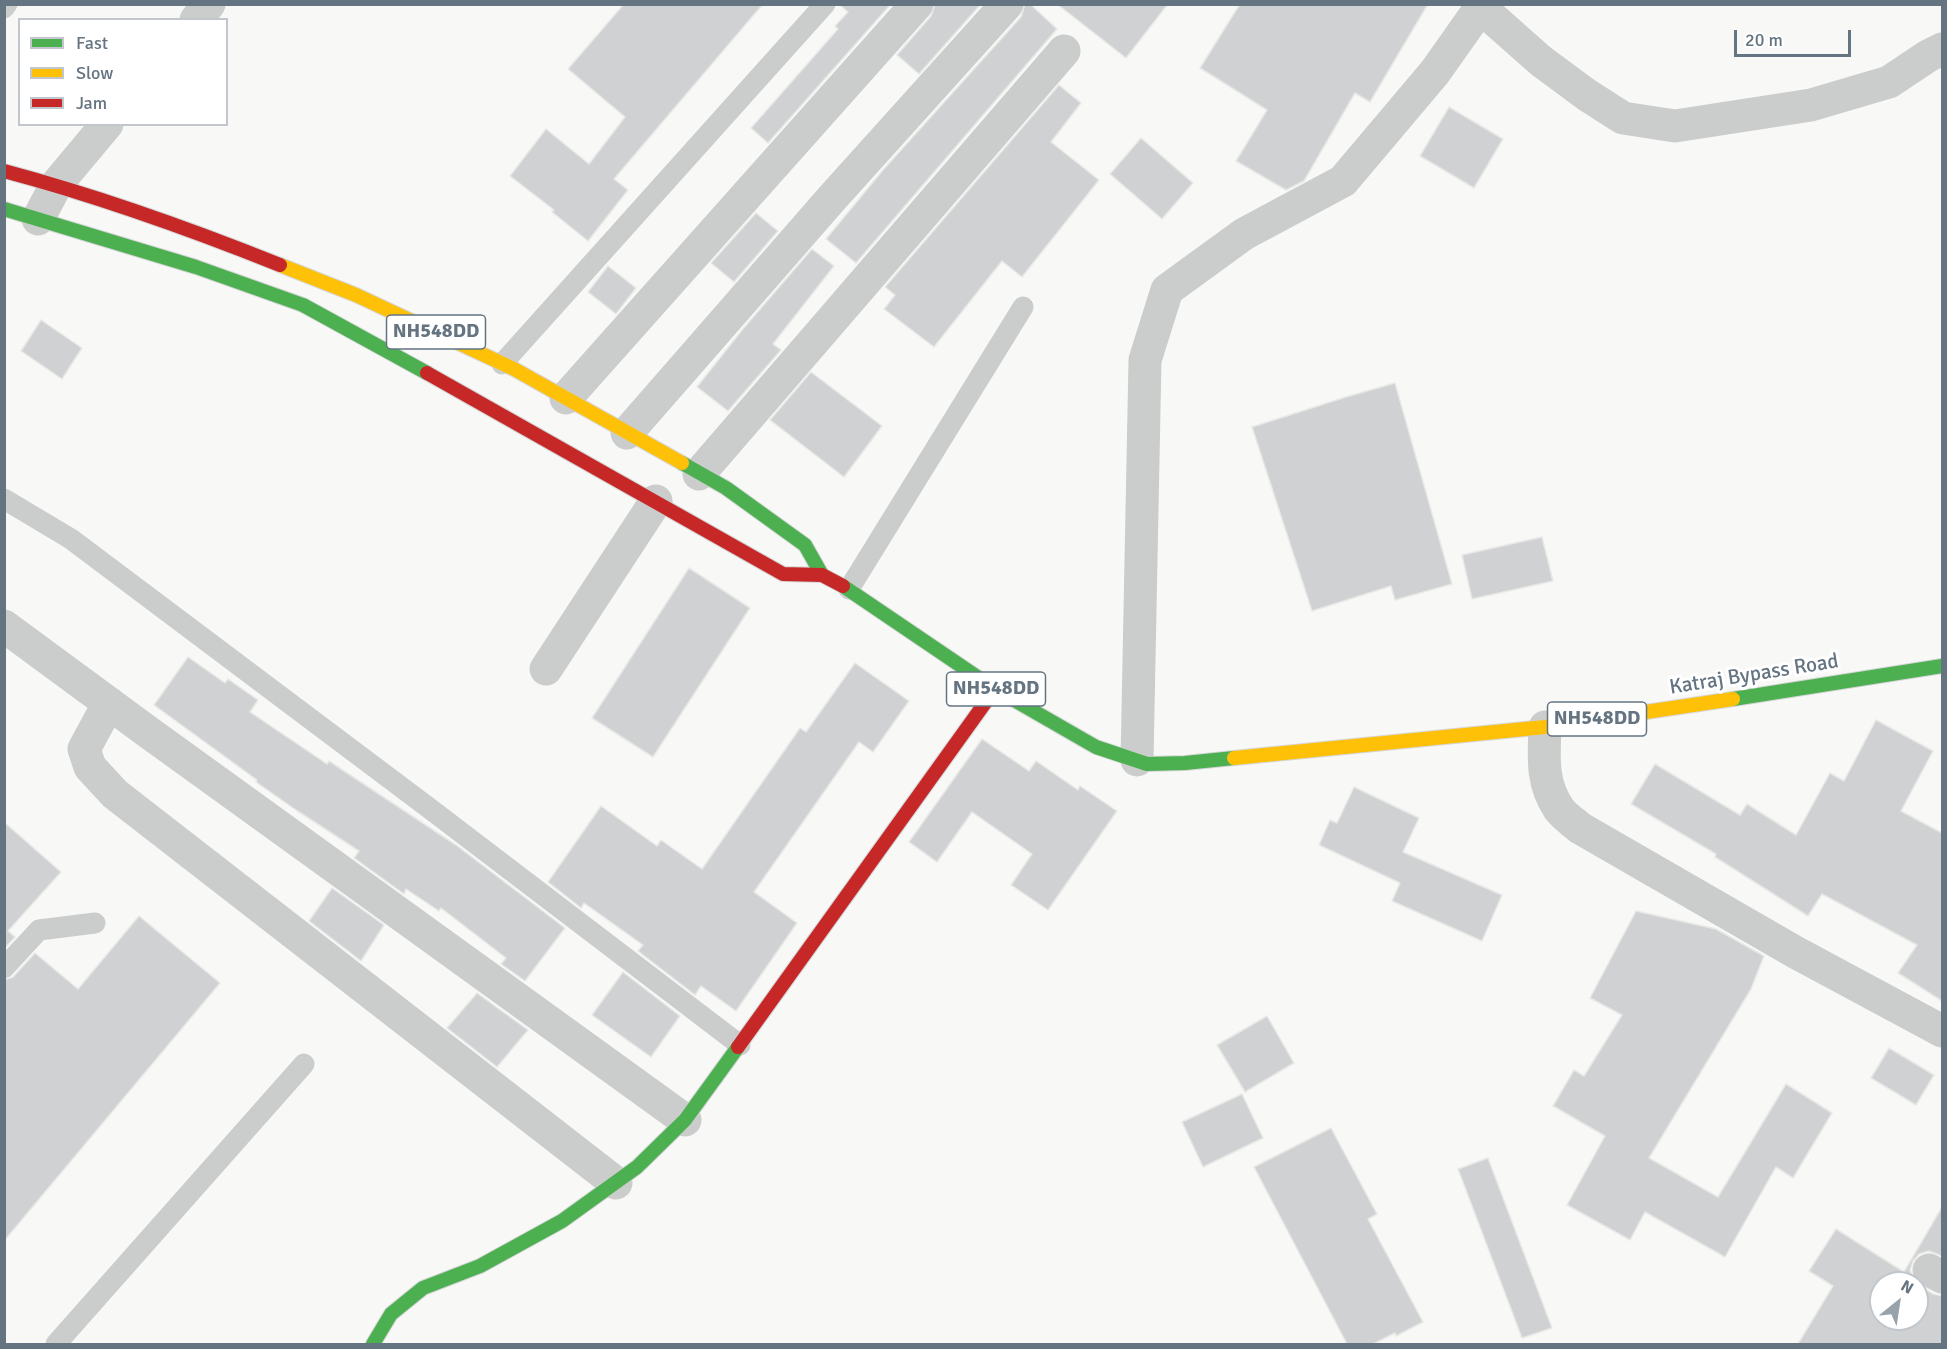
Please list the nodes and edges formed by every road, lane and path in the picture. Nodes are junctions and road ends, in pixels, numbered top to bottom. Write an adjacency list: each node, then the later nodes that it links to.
1 (8, 4): 7 (lane)
2 (209, 4): 8 (street)
3 (825, 4): 17 (lane)
4 (917, 4): 18 (street)
5 (1007, 4): 19 (street)
6 (1482, 6): 9 (street); 31 (street)
7 (4, 8)
8 (198, 18)
9 (1942, 49)
10 (1064, 51): 20 (street)
11 (105, 126): 13 (street)
12 (4, 171): 13 (main road, NH548DD)
13 (56, 185): 15 (street); 17 (main road, NH548DD)
14 (4, 209): 15 (main road, NH548DD)
15 (38, 219): 22 (main road, NH548DD)
16 (1023, 307): 24 (lane)
17 (502, 364): 18 (main road, NH548DD)
18 (581, 411): 19 (main road, NH548DD)
19 (627, 433): 20 (main road, NH548DD)
20 (699, 474): 23 (main road, NH548DD)
21 (4, 499): 35 (lane)
22 (656, 501): 23 (main road, NH548DD); 27 (street)
23 (822, 575): 24 (main road, NH548DD)
24 (849, 589): 28 (main road, NH548DD)
25 (4, 626): 29 (street)
26 (1942, 666): 30 (main road, Katraj Bypass Road / NH548DD)
27 (546, 669)
28 (995, 689): 31 (main road, NH548DD); 35 (main road)
29 (108, 703): 37 (street); 38 (street)
30 (1545, 727): 31 (main road, Katraj Bypass Road / NH548DD); 34 (street)
31 (1137, 760)
32 (95, 923): 33 (lane)
33 (4, 968)
34 (1942, 1031)
35 (740, 1045): 37 (main road)
36 (304, 1064): 39 (lane)
37 (685, 1120): 38 (main road)
38 (616, 1183): 40 (main road)
39 (56, 1344)
40 (373, 1344)

